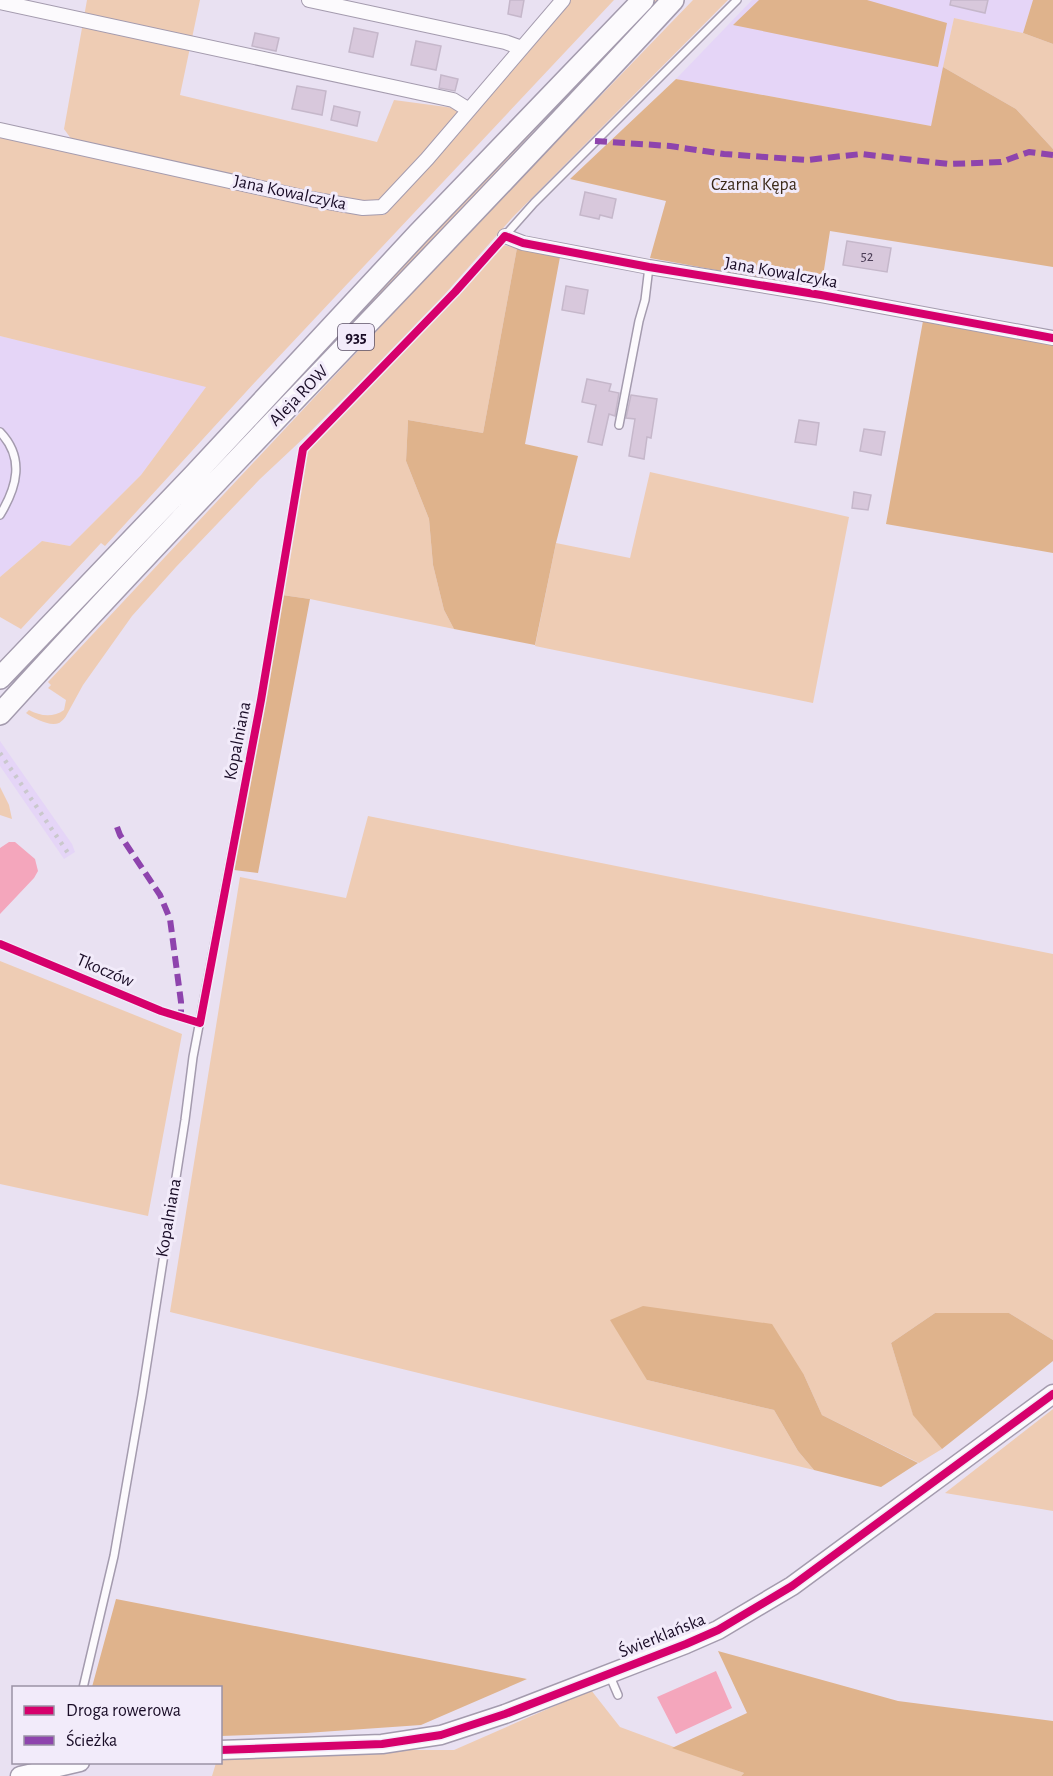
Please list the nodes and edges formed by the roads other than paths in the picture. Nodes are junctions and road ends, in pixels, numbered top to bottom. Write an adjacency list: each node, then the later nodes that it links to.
1 (309, 0): 7 (street)
2 (563, 0): 7 (street, Jana Kowalczyka)
3 (643, 0): 16 (main road, Aleja ROW / 935)
4 (673, 0): 17 (main road, Aleja ROW / 935)
5 (737, 0): 10 (lane, Kopalniana)
6 (0, 2): 8 (street)
7 (522, 48): 8 (street, Jana Kowalczyka)
8 (469, 110): 9 (street, Jana Kowalczyka)
9 (0, 130)
10 (505, 236): 11 (street, Jana Kowalczyka); 19 (lane, Kopalniana)
11 (649, 267): 12 (street, Jana Kowalczyka); 13 (lane)
12 (1053, 339)
13 (619, 425)
14 (0, 432): 15 (lane)
15 (0, 515)
16 (0, 678)
17 (0, 714)
18 (0, 944): 19 (lane, Tkoczów)
19 (200, 1023): 22 (lane, Kopalniana)
20 (1053, 1394): 21 (street, Świerklańska)
21 (609, 1674): 23 (lane); 24 (street, Świerklańska)
22 (83, 1686)
23 (618, 1695)
24 (222, 1750)
25 (70, 1764): 26 (street)
26 (20, 1776)

